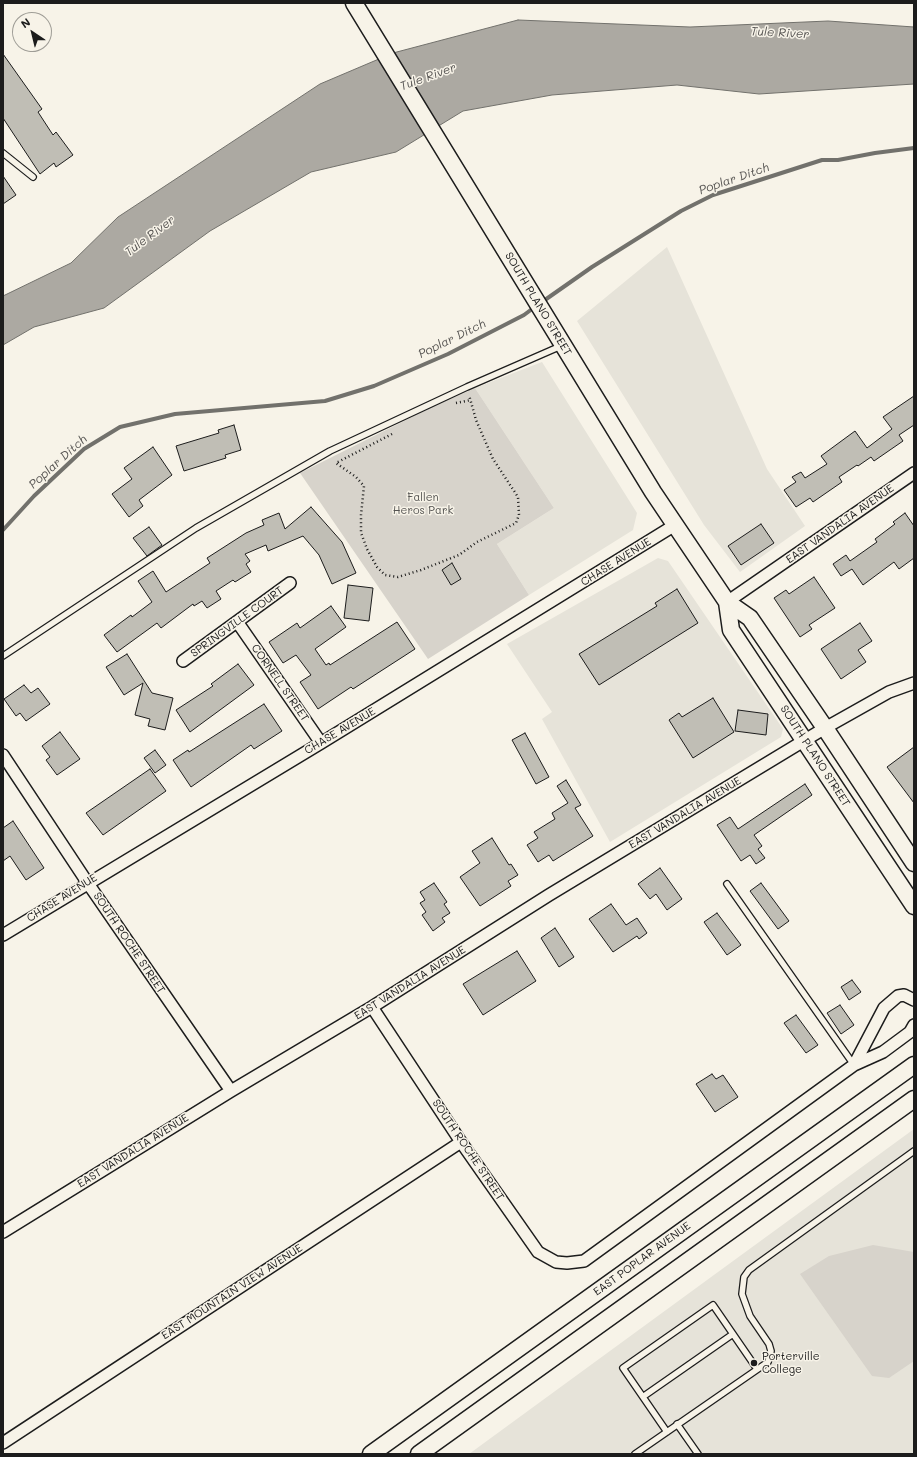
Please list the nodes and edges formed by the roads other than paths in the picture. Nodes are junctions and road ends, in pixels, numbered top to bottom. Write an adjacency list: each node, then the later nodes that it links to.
1 (354, 3): 4 (main road, SOUTH PLANO STREET)
2 (3, 153): 3 (lane)
3 (32, 177)
4 (563, 345): 6 (main road, SOUTH PLANO STREET); 10 (lane)
5 (914, 473): 8 (street, EAST VANDALIA AVENUE)
6 (675, 525): 8 (main road, SOUTH PLANO STREET); 14 (street, CHASE AVENUE)
7 (290, 583): 9 (street, SPRINGVILLE COURT)
8 (726, 602): 13 (main road, SOUTH PLANO STREET); 13 (main road, SOUTH PLANO STREET)
9 (238, 623): 11 (street, SPRINGVILLE COURT); 14 (street, CORNELL STREET)
10 (3, 656)
11 (183, 661)
12 (914, 683): 13 (street, EAST VANDALIA AVENUE)
13 (816, 734): 16 (main road, SOUTH PLANO STREET); 19 (main road, SOUTH PLANO STREET); 22 (street, EAST VANDALIA AVENUE)
14 (321, 743): 17 (street, CHASE AVENUE)
15 (3, 755): 17 (street, SOUTH ROCHE STREET)
16 (914, 863)
17 (88, 882): 20 (street, CHASE AVENUE); 26 (street, SOUTH ROCHE STREET)
18 (727, 884): 24 (lane)
19 (914, 906)
20 (3, 934)
21 (914, 1000): 24 (street)
22 (372, 1007): 26 (street, EAST VANDALIA AVENUE); 28 (street, SOUTH ROCHE STREET)
23 (914, 1025): 24 (street)
24 (854, 1065): 28 (street, SOUTH ROCHE STREET)
25 (914, 1065): 38 (main road, EAST POPLAR AVENUE)
26 (230, 1091): 30 (street, EAST VANDALIA AVENUE)
27 (914, 1099): 39 (main road)
28 (461, 1142): 36 (street, EAST MOUNTAIN VIEW AVENUE)
29 (914, 1151): 32 (lane)
30 (3, 1232)
31 (733, 1334): 32 (lane); 33 (lane); 33 (lane)
32 (757, 1369): 34 (lane)
33 (644, 1396): 35 (lane)
34 (677, 1424): 35 (lane); 37 (lane)
35 (667, 1432): 40 (lane)
36 (3, 1443)
37 (696, 1453)
38 (371, 1454)
39 (419, 1454)
40 (635, 1454)

